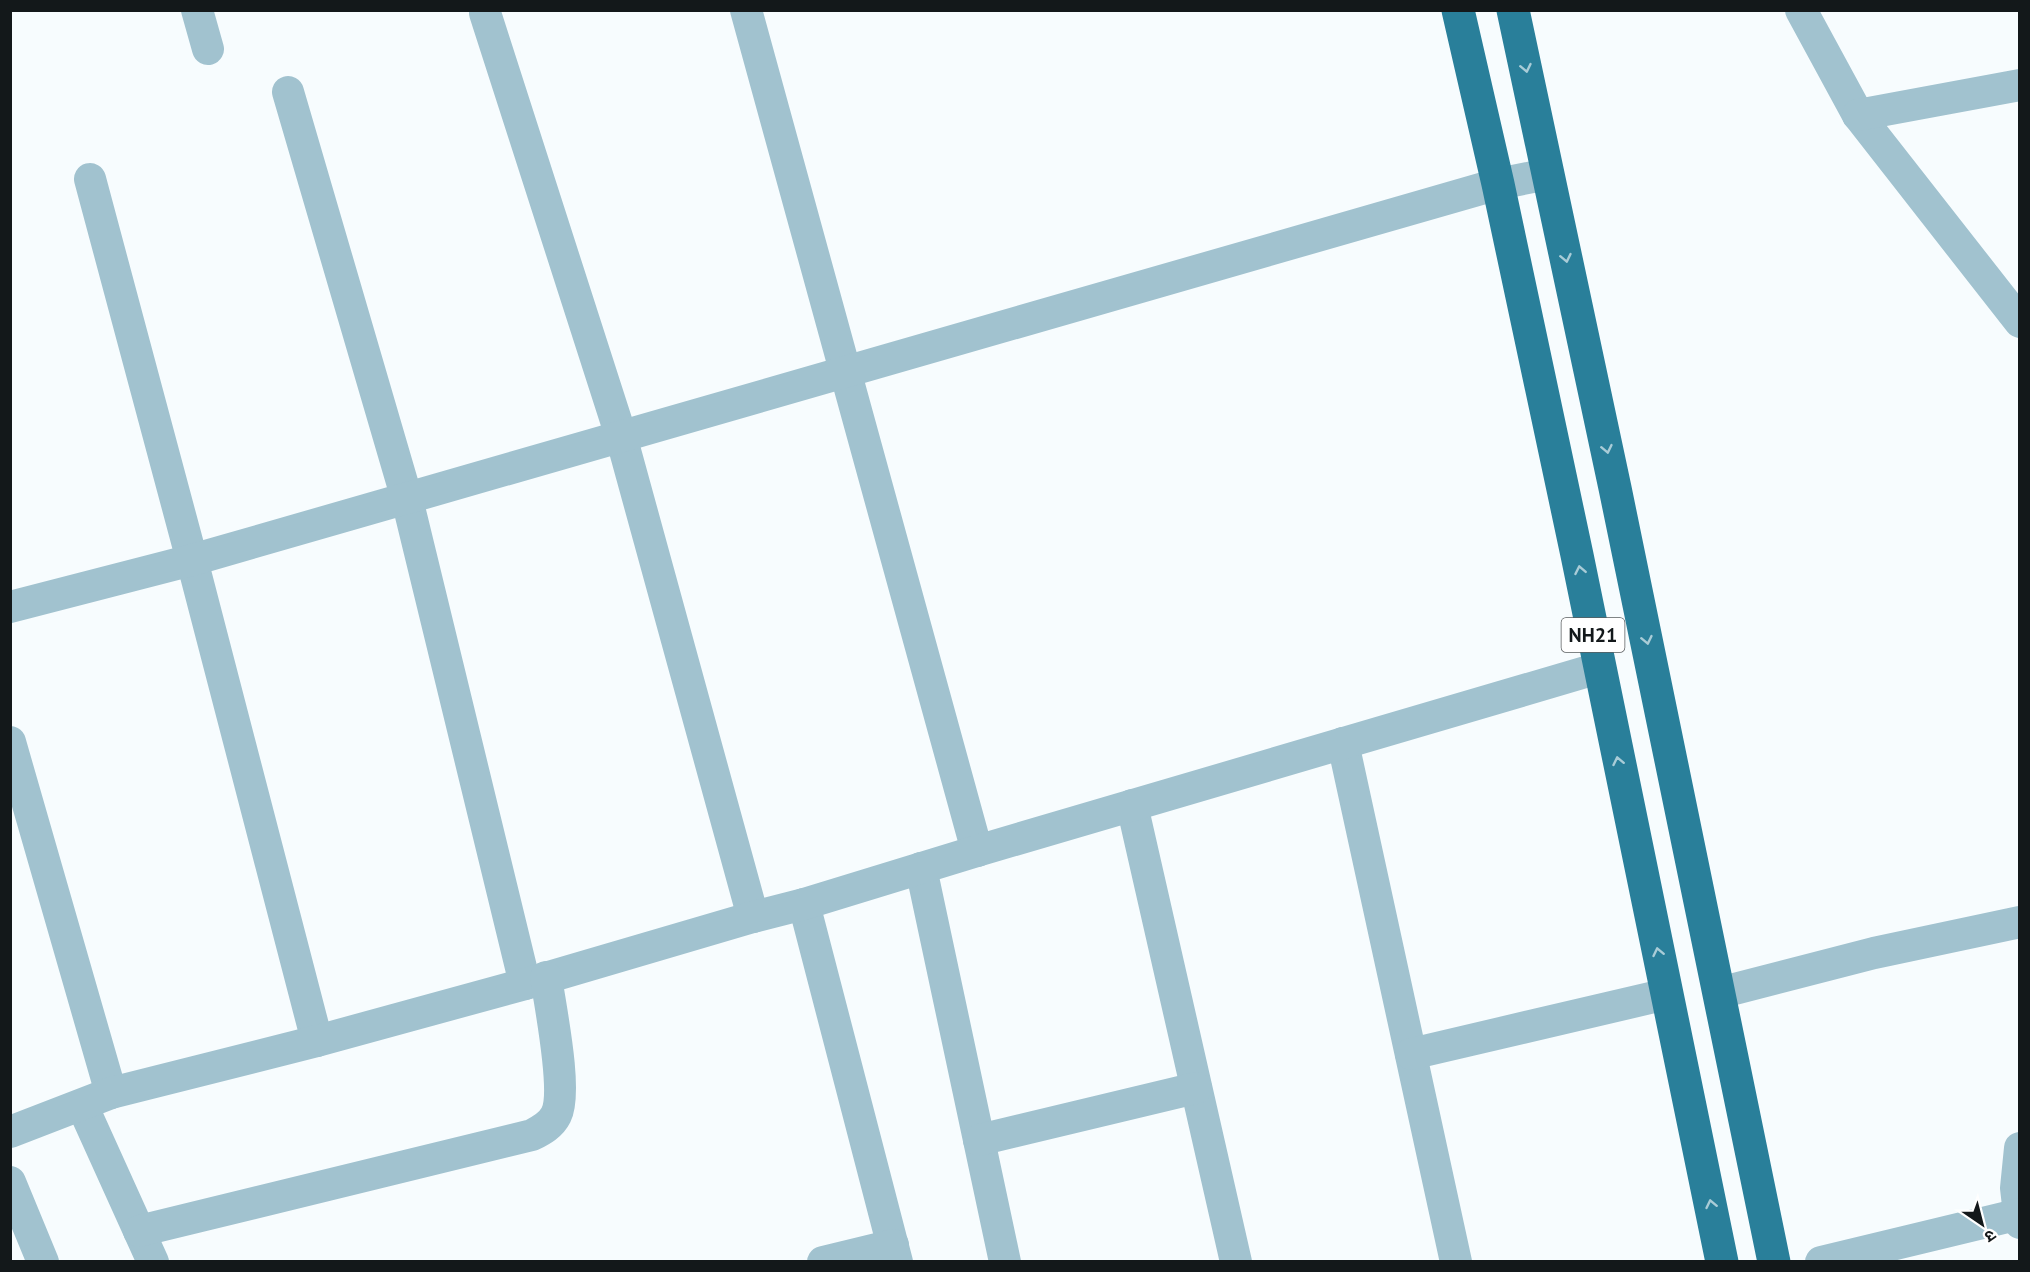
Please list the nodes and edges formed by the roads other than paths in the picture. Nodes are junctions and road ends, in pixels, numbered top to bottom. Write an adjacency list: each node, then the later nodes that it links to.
1 (197, 10): 7 (street)
2 (746, 10): 15 (street)
3 (1458, 10): 13 (highway, NH21)
4 (1513, 10): 11 (highway, NH21, one-way to 11)
5 (1801, 10): 10 (street)
6 (485, 13): 16 (street)
7 (208, 49)
8 (2019, 85): 10 (street)
9 (288, 92): 17 (street)
10 (1858, 115): 14 (street)
11 (1548, 174): 13 (street); 30 (highway, NH21, one-way to 30)
12 (90, 179): 18 (street)
13 (1498, 184): 15 (street); 20 (highway, NH21, one-way to 13)
14 (2019, 322)
15 (846, 372): 16 (street); 24 (street)
16 (621, 436): 17 (street); 27 (street)
17 (406, 499): 18 (street); 29 (street)
18 (192, 560): 19 (street); 32 (street)
19 (10, 607)
20 (1599, 668): 22 (street); 31 (highway, NH21, one-way to 20)
21 (10, 742): 35 (street)
22 (1343, 743): 23 (street); 33 (street)
23 (1132, 805): 24 (street); 34 (street)
24 (977, 851): 25 (street)
25 (921, 868): 26 (street); 38 (street)
26 (804, 904): 27 (street); 43 (street)
27 (753, 916): 29 (street)
28 (2019, 922): 30 (street)
29 (535, 980): 32 (street); 42 (street)
30 (1719, 993): 51 (highway, NH21)
31 (1667, 994): 33 (street); 50 (highway, NH21, one-way to 31)
32 (317, 1041): 35 (street)
33 (1411, 1054): 49 (street)
34 (1196, 1088): 38 (street); 48 (street)
35 (111, 1093): 36 (street)
36 (82, 1105): 37 (street); 42 (street)
37 (10, 1132)
38 (979, 1140): 47 (street)
39 (2019, 1148): 41 (street)
40 (12, 1187): 44 (street)
41 (2019, 1217): 52 (street)
42 (138, 1230): 45 (street)
43 (895, 1253): 46 (street)
44 (43, 1262)
45 (153, 1262)
46 (824, 1262)
47 (1005, 1262)
48 (1236, 1262)
49 (1456, 1262)
50 (1722, 1262)
51 (1774, 1262)
52 (1821, 1262)

